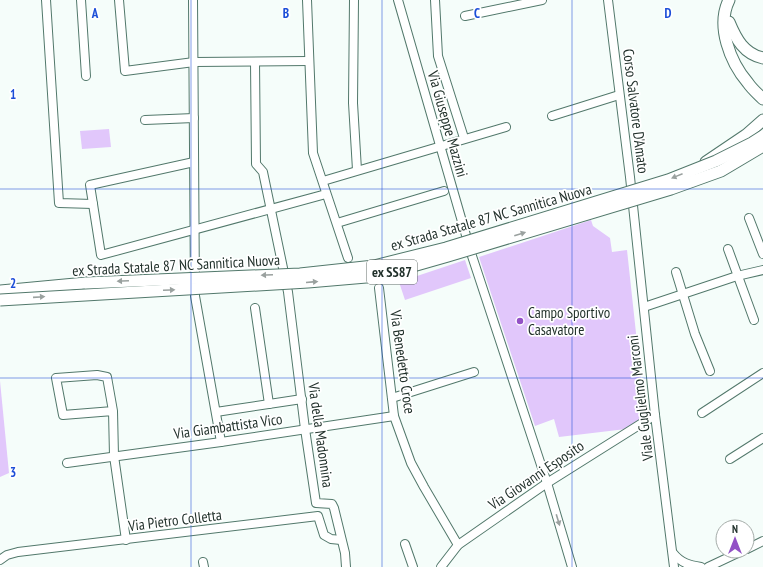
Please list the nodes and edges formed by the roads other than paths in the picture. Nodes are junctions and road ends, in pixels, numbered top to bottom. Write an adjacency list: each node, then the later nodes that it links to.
1 (46, 0): 40 (street)
2 (81, 0): 19 (street)
3 (119, 0): 16 (street)
4 (193, 0): 16 (street)
5 (307, 0): 18 (street)
6 (354, 0): 36 (street)
7 (398, 0): 30 (street, Via Giuseppe Mazzini)
8 (435, 0): 29 (street)
9 (542, 0): 13 (street)
10 (608, 0): 21 (street, Corso Salvatore D'Amato)
11 (729, 0): 22 (highway)
12 (736, 0): 14 (highway)
13 (465, 16)
14 (729, 22): 15 (highway); 20 (highway)
15 (763, 58)
16 (194, 62): 17 (street); 24 (street)
17 (255, 62): 18 (street); 41 (street, Via della Madonnina)
18 (309, 62): 37 (street)
19 (86, 76)
20 (763, 91)
21 (619, 95): 23 (street); 44 (street, Corso Salvatore D'Amato)
22 (763, 99)
23 (552, 116)
24 (194, 118): 25 (street); 34 (street)
25 (145, 120)
26 (763, 120): 35 (highway, bridge)
27 (506, 127): 29 (street)
28 (763, 136): 35 (highway, ex Strada Statale 87 NC Sannitica Nuova / ex SS87, bridge)
29 (464, 138): 30 (street)
30 (440, 146): 36 (street); 77 (street, Via Giuseppe Mazzini)
31 (763, 146): 33 (highway, ex Strada Statale 87 NC Sannitica Nuova / ex SS87, bridge)
32 (763, 153): 33 (highway)
33 (744, 158): 56 (highway, ex Strada Statale 87 NC Sannitica Nuova / ex SS87, one-way to 33, bridge)
34 (194, 162): 40 (street); 45 (street)
35 (698, 168): 54 (highway, ex Strada Statale 87 NC Sannitica Nuova / ex SS87, one-way to 54, bridge)
36 (357, 170): 37 (street)
37 (323, 181): 39 (street)
38 (444, 191): 43 (street)
39 (326, 194): 41 (street); 43 (street)
40 (93, 204): 45 (street)
41 (270, 208): 45 (street); 64 (street, Via della Madonnina)
42 (748, 218): 46 (street)
43 (337, 224): 49 (street)
44 (635, 226): 57 (street, Viale Guglielmo Marconi)
45 (194, 230): 67 (street)
46 (761, 242): 48 (street)
47 (728, 249): 52 (street)
48 (763, 254)
49 (348, 258)
50 (763, 270): 52 (street)
51 (676, 272): 55 (street)
52 (737, 276): 55 (street); 59 (street)
53 (379, 288): 63 (street, Via Benedetto Croce)
54 (0, 291)
55 (682, 294): 57 (street); 60 (street)
56 (0, 300)
57 (644, 307): 69 (street, Viale Guglielmo Marconi)
58 (255, 308): 65 (street)
59 (754, 320)
60 (710, 371)
61 (474, 372): 63 (street)
62 (763, 373): 68 (street)
63 (392, 398): 70 (street, Via Benedetto Croce)
64 (302, 400): 65 (street); 71 (street, Via della Madonnina)
65 (269, 404): 67 (street)
66 (112, 412): 66 (street); 74 (street)
67 (216, 412): 73 (street)
68 (702, 413)
69 (655, 415): 77 (street, Via Giovanni Esposito); 84 (street, Viale Guglielmo Marconi)
70 (394, 416): 71 (street, Via Giambattista Vico); 83 (street, Via Benedetto Croce)
71 (305, 429): 73 (street, Via Giambattista Vico); 78 (street, Via della Madonnina)
72 (763, 438): 75 (street)
73 (221, 442): 74 (street, Via Giambattista Vico)
74 (114, 456): 76 (street, Via Giambattista Vico); 80 (street)
75 (730, 459)
76 (67, 463)
77 (547, 483): 83 (street, Via Giovanni Esposito); 90 (street, Via Giuseppe Mazzini, one-way to 90)
78 (316, 503): 79 (street); 81 (street, Via della Madonnina)
79 (318, 516): 80 (street, Via Pietro Colletta); 81 (street)
80 (126, 540): 86 (street, Via Pietro Colletta)
81 (341, 540): 87 (street, Via della Madonnina)
82 (405, 544): 88 (street)
83 (458, 545): 89 (street, Via Giovanni Esposito)
84 (673, 552): 91 (street, Viale Guglielmo Marconi); 92 (street)
85 (725, 559): 93 (street)
86 (0, 560)
87 (346, 567)
88 (412, 567)
89 (441, 567)
90 (572, 567)
91 (674, 567)
92 (701, 567)
93 (708, 567)

